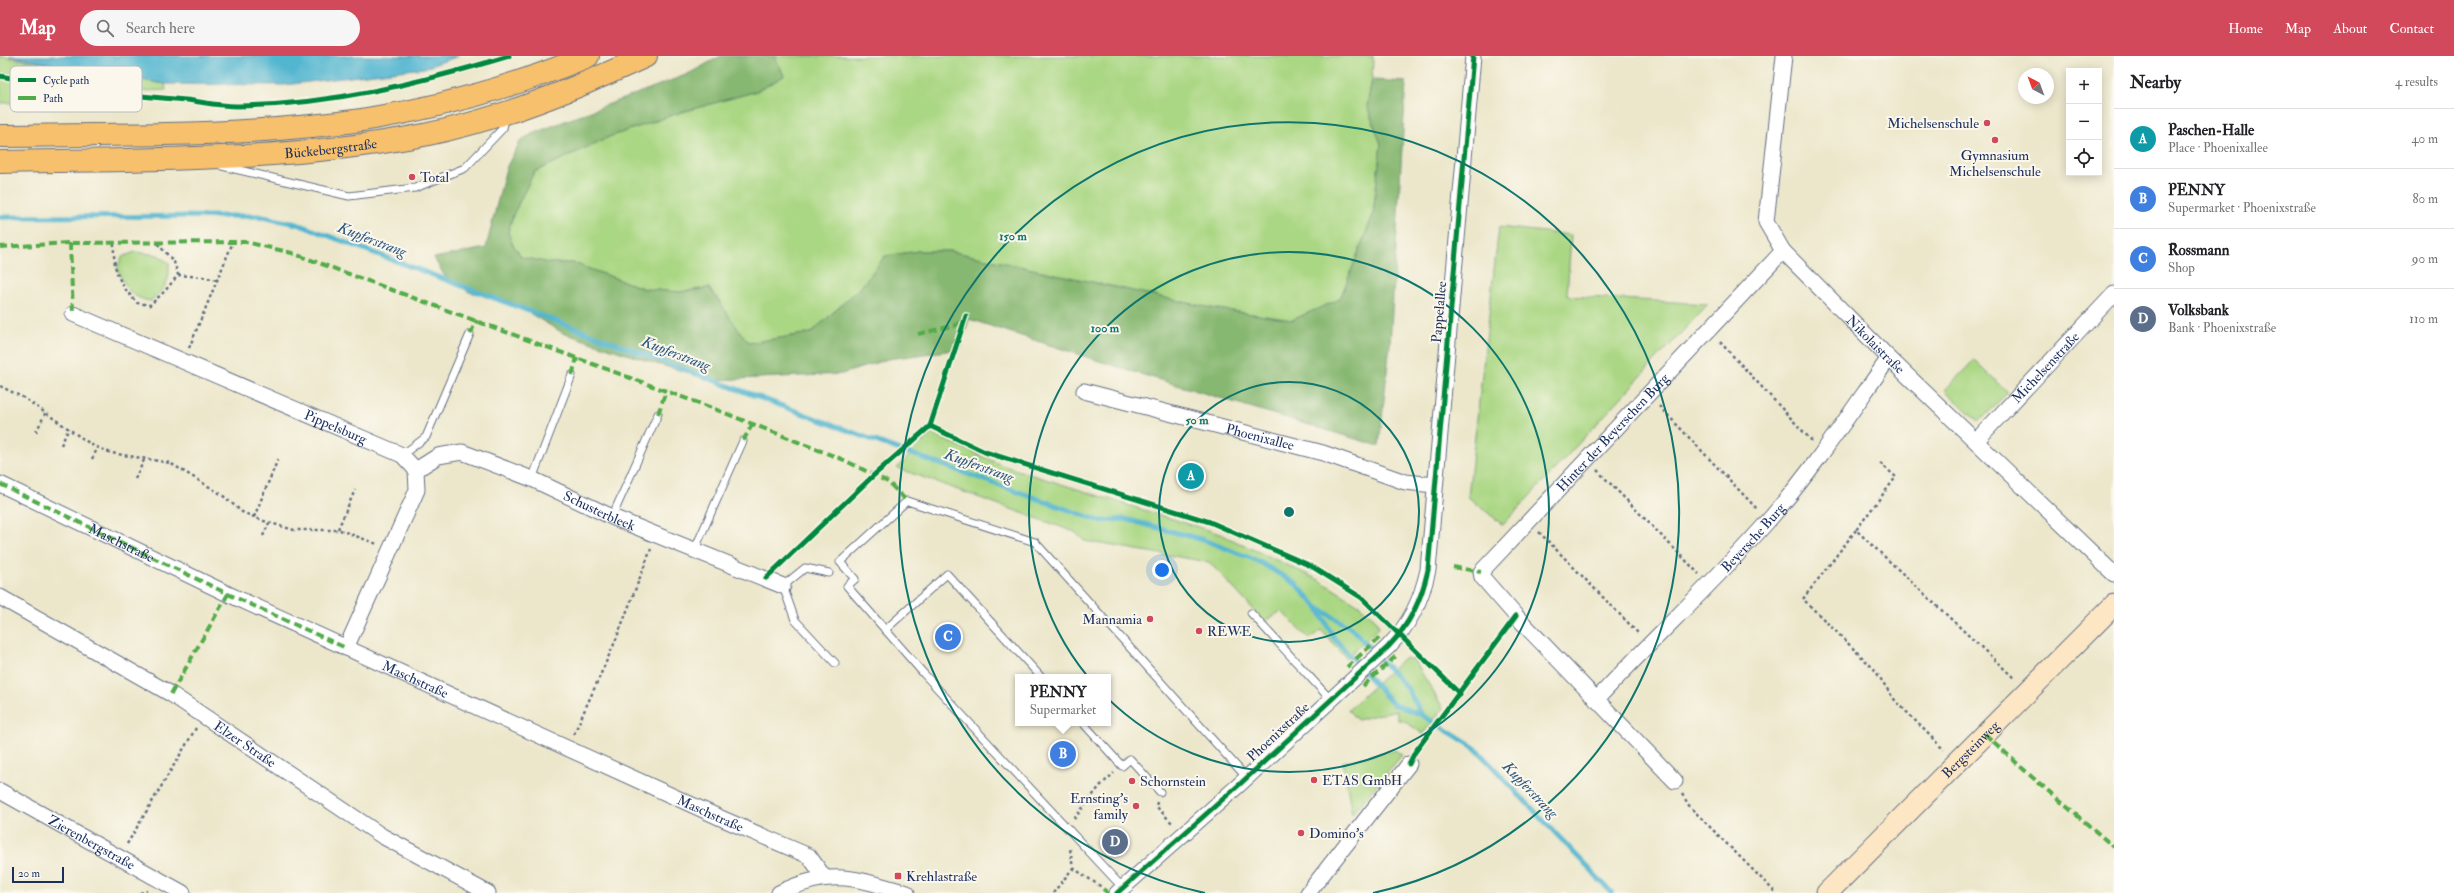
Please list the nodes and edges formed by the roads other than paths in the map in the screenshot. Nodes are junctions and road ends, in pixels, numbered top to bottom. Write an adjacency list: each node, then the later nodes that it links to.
1 (588, 56): 6 (highway, Bückebergstraße)
2 (646, 56): 5 (highway, Bückebergstraße)
3 (1473, 56): 23 (street, Pappelallee)
4 (1784, 56): 9 (street, Nikolaistraße)
5 (506, 113): 7 (highway, Bückebergstraße); 7 (lane)
6 (0, 136)
7 (191, 159): 8 (highway, Bückebergstraße)
8 (0, 162)
9 (1783, 251): 13 (street, Nikolaistraße); 38 (street, Hinter der Beyerschen Burg)
10 (2114, 294): 18 (street, Michelsenstraße)
11 (74, 314): 19 (street, Pippelsburg)
12 (470, 334): 19 (lane)
13 (1889, 358): 18 (street, Nikolaistraße); 38 (street, Beyersche Burg)
14 (572, 375): 21 (lane)
15 (1084, 391): 23 (street, Phoenixallee)
16 (658, 414): 24 (lane)
17 (743, 441): 25 (lane)
18 (1976, 441): 28 (street, Nikolaistraße)
19 (402, 455): 20 (street, Pippelsburg)
20 (416, 470): 21 (street, Schusterbleek); 34 (street)
21 (532, 479): 24 (street, Schusterbleek)
22 (0, 484): 34 (street, Maschstraße)
23 (1435, 485): 26 (street, Pappelallee)
24 (612, 517): 25 (street, Schusterbleek)
25 (694, 551): 29 (street, Schusterbleek)
26 (1428, 570): 37 (street, Phoenixstraße)
27 (829, 573): 29 (lane)
28 (2114, 574)
29 (783, 586): 35 (lane)
30 (0, 597): 48 (street, Elzer Straße)
31 (2114, 606): 52 (street, Bergsteinweg)
32 (1251, 613): 37 (lane)
33 (885, 630): 36 (lane); 41 (lane); 46 (lane)
34 (346, 648): 45 (street, Maschstraße)
35 (835, 663)
36 (1038, 674)
37 (1331, 700): 41 (street, Phoenixstraße)
38 (1596, 700): 42 (street)
39 (1086, 726): 44 (lane)
40 (1409, 764): 51 (street)
41 (1247, 778): 46 (street, Phoenixstraße)
42 (1675, 781)
43 (0, 791): 47 (street, Zierenbergstraße)
44 (1160, 792)
45 (824, 877): 49 (street); 50 (street)
46 (1115, 890)
47 (183, 893)
48 (488, 893)
49 (779, 893)
50 (907, 893)
51 (1308, 893)
52 (1827, 893)

